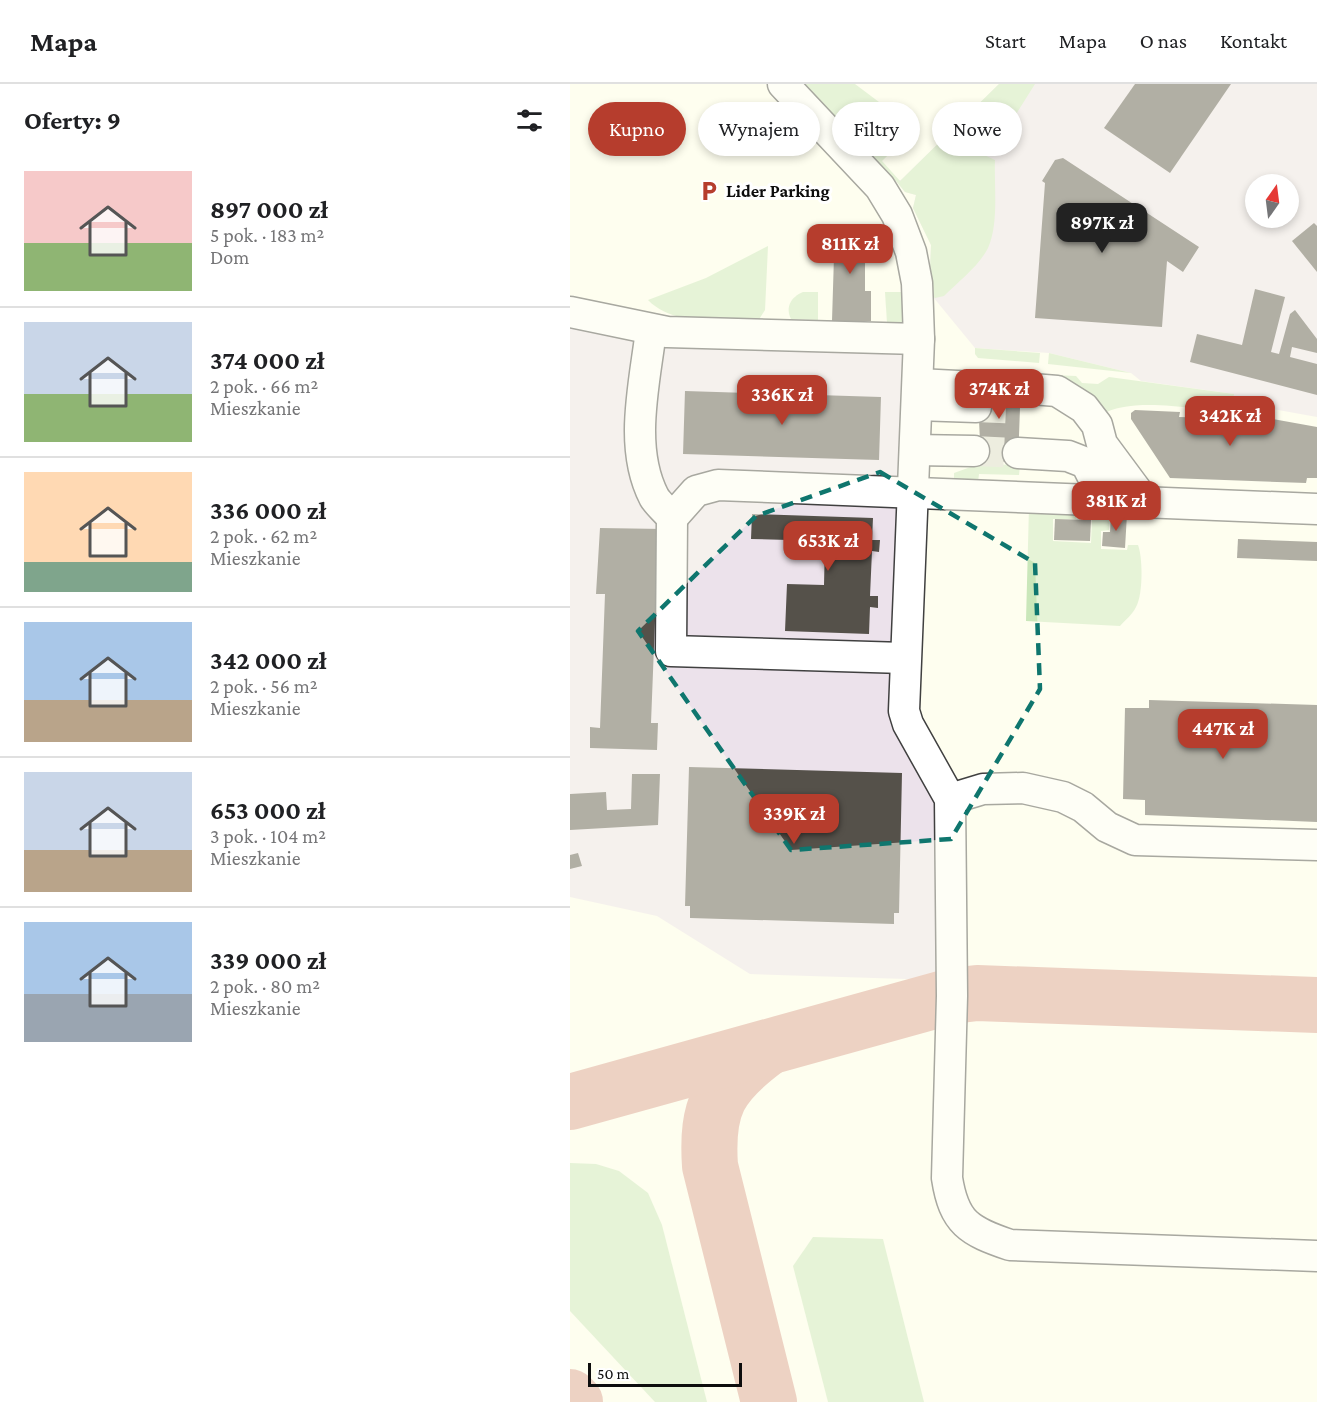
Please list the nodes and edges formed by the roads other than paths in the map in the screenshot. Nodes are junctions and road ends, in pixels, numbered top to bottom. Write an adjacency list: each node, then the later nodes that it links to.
1 (783, 84): 4 (lane)
2 (570, 312): 3 (lane)
3 (651, 330): 4 (lane); 15 (lane)
4 (919, 339): 5 (lane)
5 (917, 394): 6 (lane); 8 (lane)
6 (976, 397)
7 (1020, 399): 13 (lane)
8 (915, 450): 9 (lane); 11 (lane)
9 (974, 451)
10 (1018, 453): 12 (lane)
11 (913, 494): 12 (lane); 15 (lane); 16 (lane)
12 (1105, 501): 13 (lane)
13 (1145, 502): 14 (lane)
14 (1317, 509)
15 (672, 518): 16 (lane)
16 (904, 658): 17 (lane)
17 (950, 799): 18 (lane); 19 (lane)
18 (1317, 845)
19 (1317, 1256)

